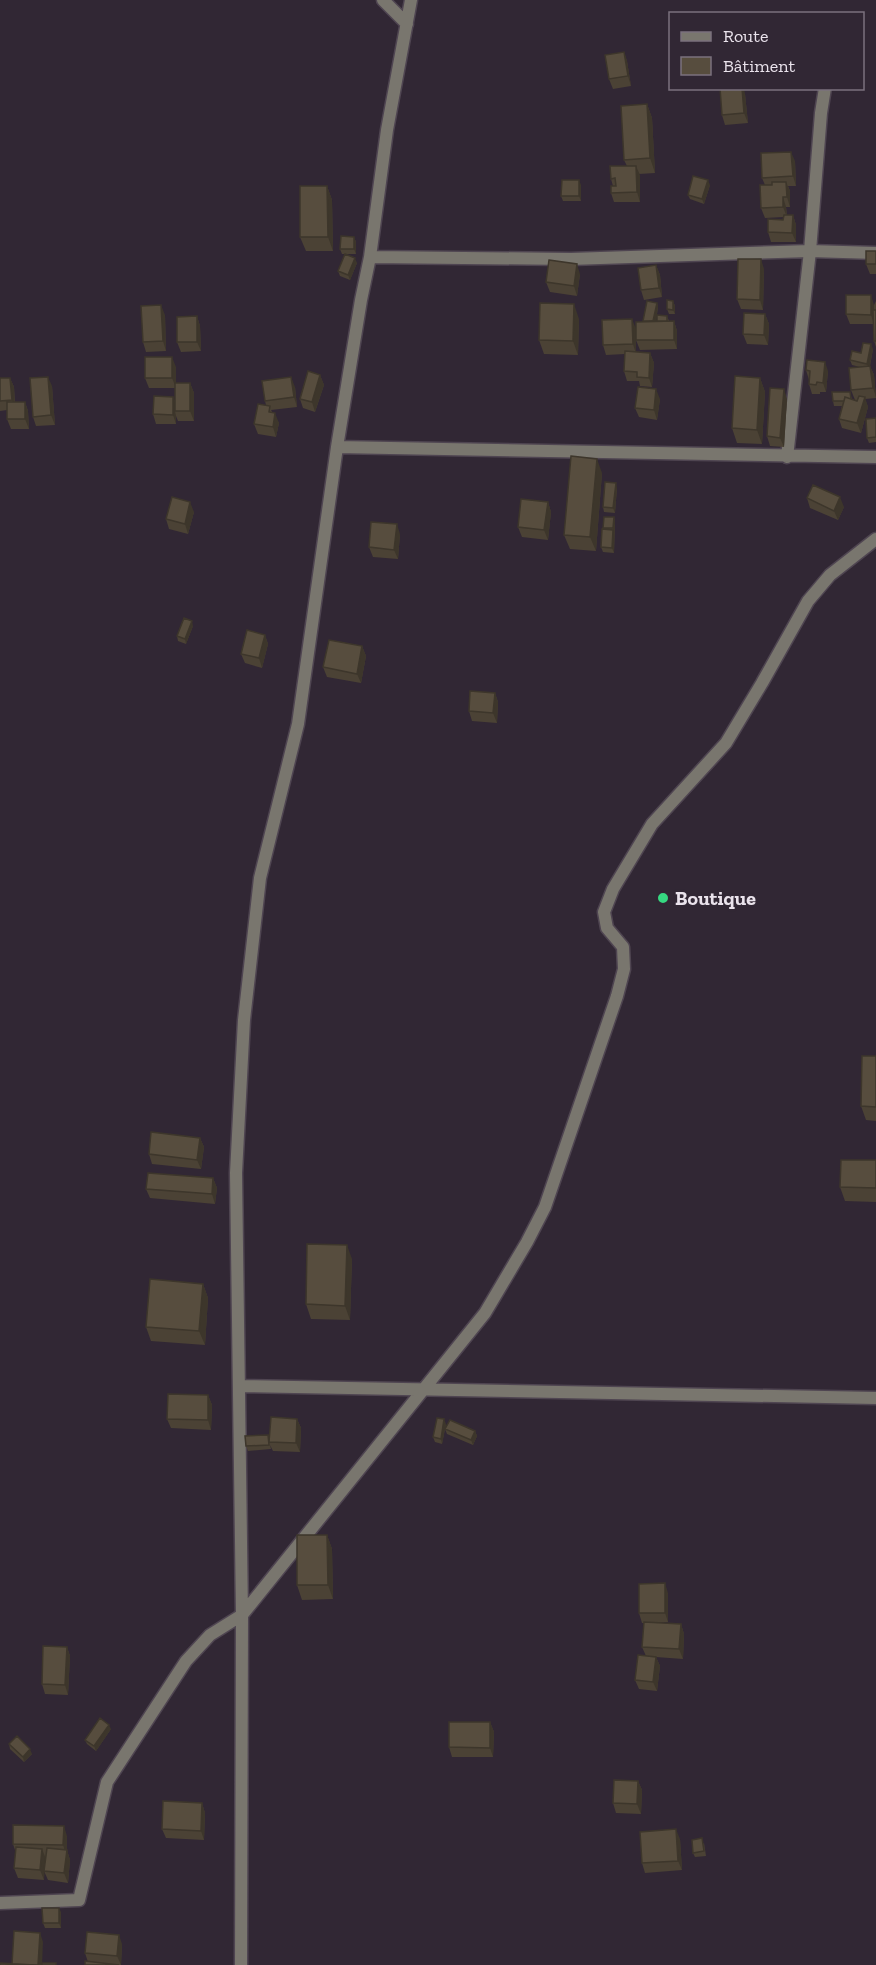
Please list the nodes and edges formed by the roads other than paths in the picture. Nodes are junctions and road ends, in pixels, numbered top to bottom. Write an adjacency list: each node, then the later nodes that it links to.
1 (383, 0): 3 (street)
2 (411, 0): 3 (street)
3 (406, 24): 7 (street)
4 (825, 90): 5 (street)
5 (810, 251): 6 (street); 7 (street); 9 (street)
6 (876, 253)
7 (370, 257): 8 (street)
8 (337, 447): 9 (street); 12 (street)
9 (787, 457): 10 (street)
10 (876, 457)
11 (876, 539): 13 (street)
12 (239, 1386): 13 (street); 15 (street)
13 (424, 1389): 14 (street); 15 (street)
14 (876, 1398)
15 (242, 1615): 16 (street); 17 (street)
16 (0, 1903)
17 (242, 1965)

